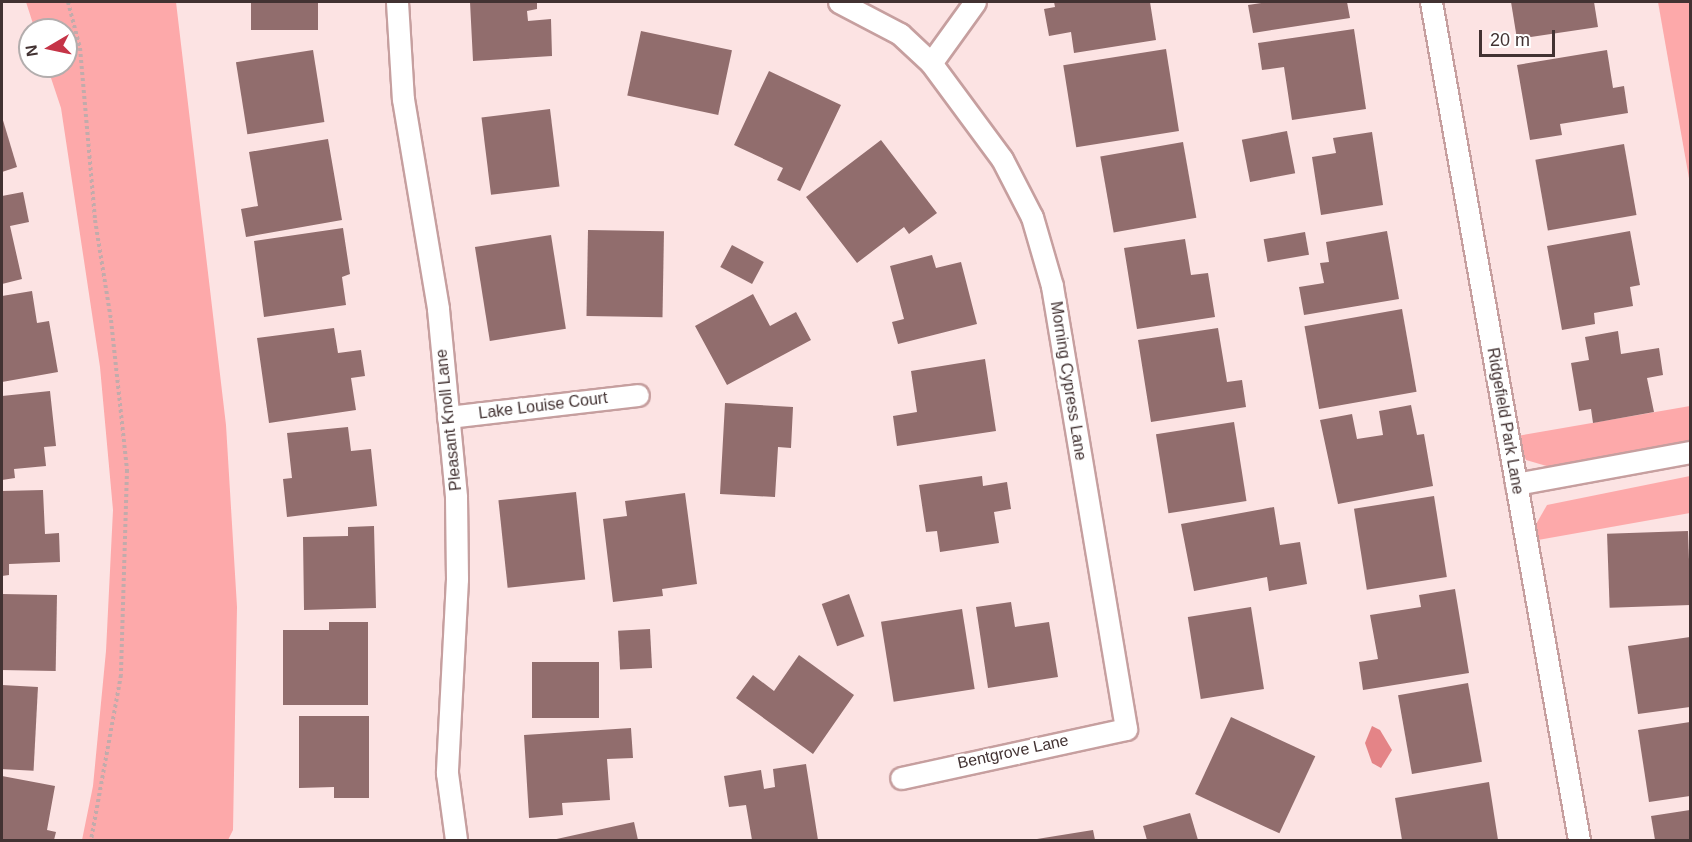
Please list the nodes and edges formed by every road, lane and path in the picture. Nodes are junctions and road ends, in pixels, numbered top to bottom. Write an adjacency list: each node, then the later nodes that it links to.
1 (68, 2): 14 (path)
2 (397, 2): 9 (street, Pleasant Knoll Lane)
3 (839, 2): 6 (street, Morning Cypress Lane)
4 (975, 2): 7 (street)
5 (1431, 2): 11 (street, Ridgefield Park Lane)
6 (864, 6): 7 (street, Morning Cypress Lane)
7 (931, 63): 12 (street, Morning Cypress Lane)
8 (638, 395): 9 (street, Lake Louise Court)
9 (448, 417): 15 (street, Pleasant Knoll Lane)
10 (1690, 453): 11 (street)
11 (1516, 484): 16 (street, Ridgefield Park Lane)
12 (1126, 729): 13 (street, Bentgrove Lane)
13 (901, 778)
14 (91, 840)
15 (456, 840)
16 (1579, 840)

